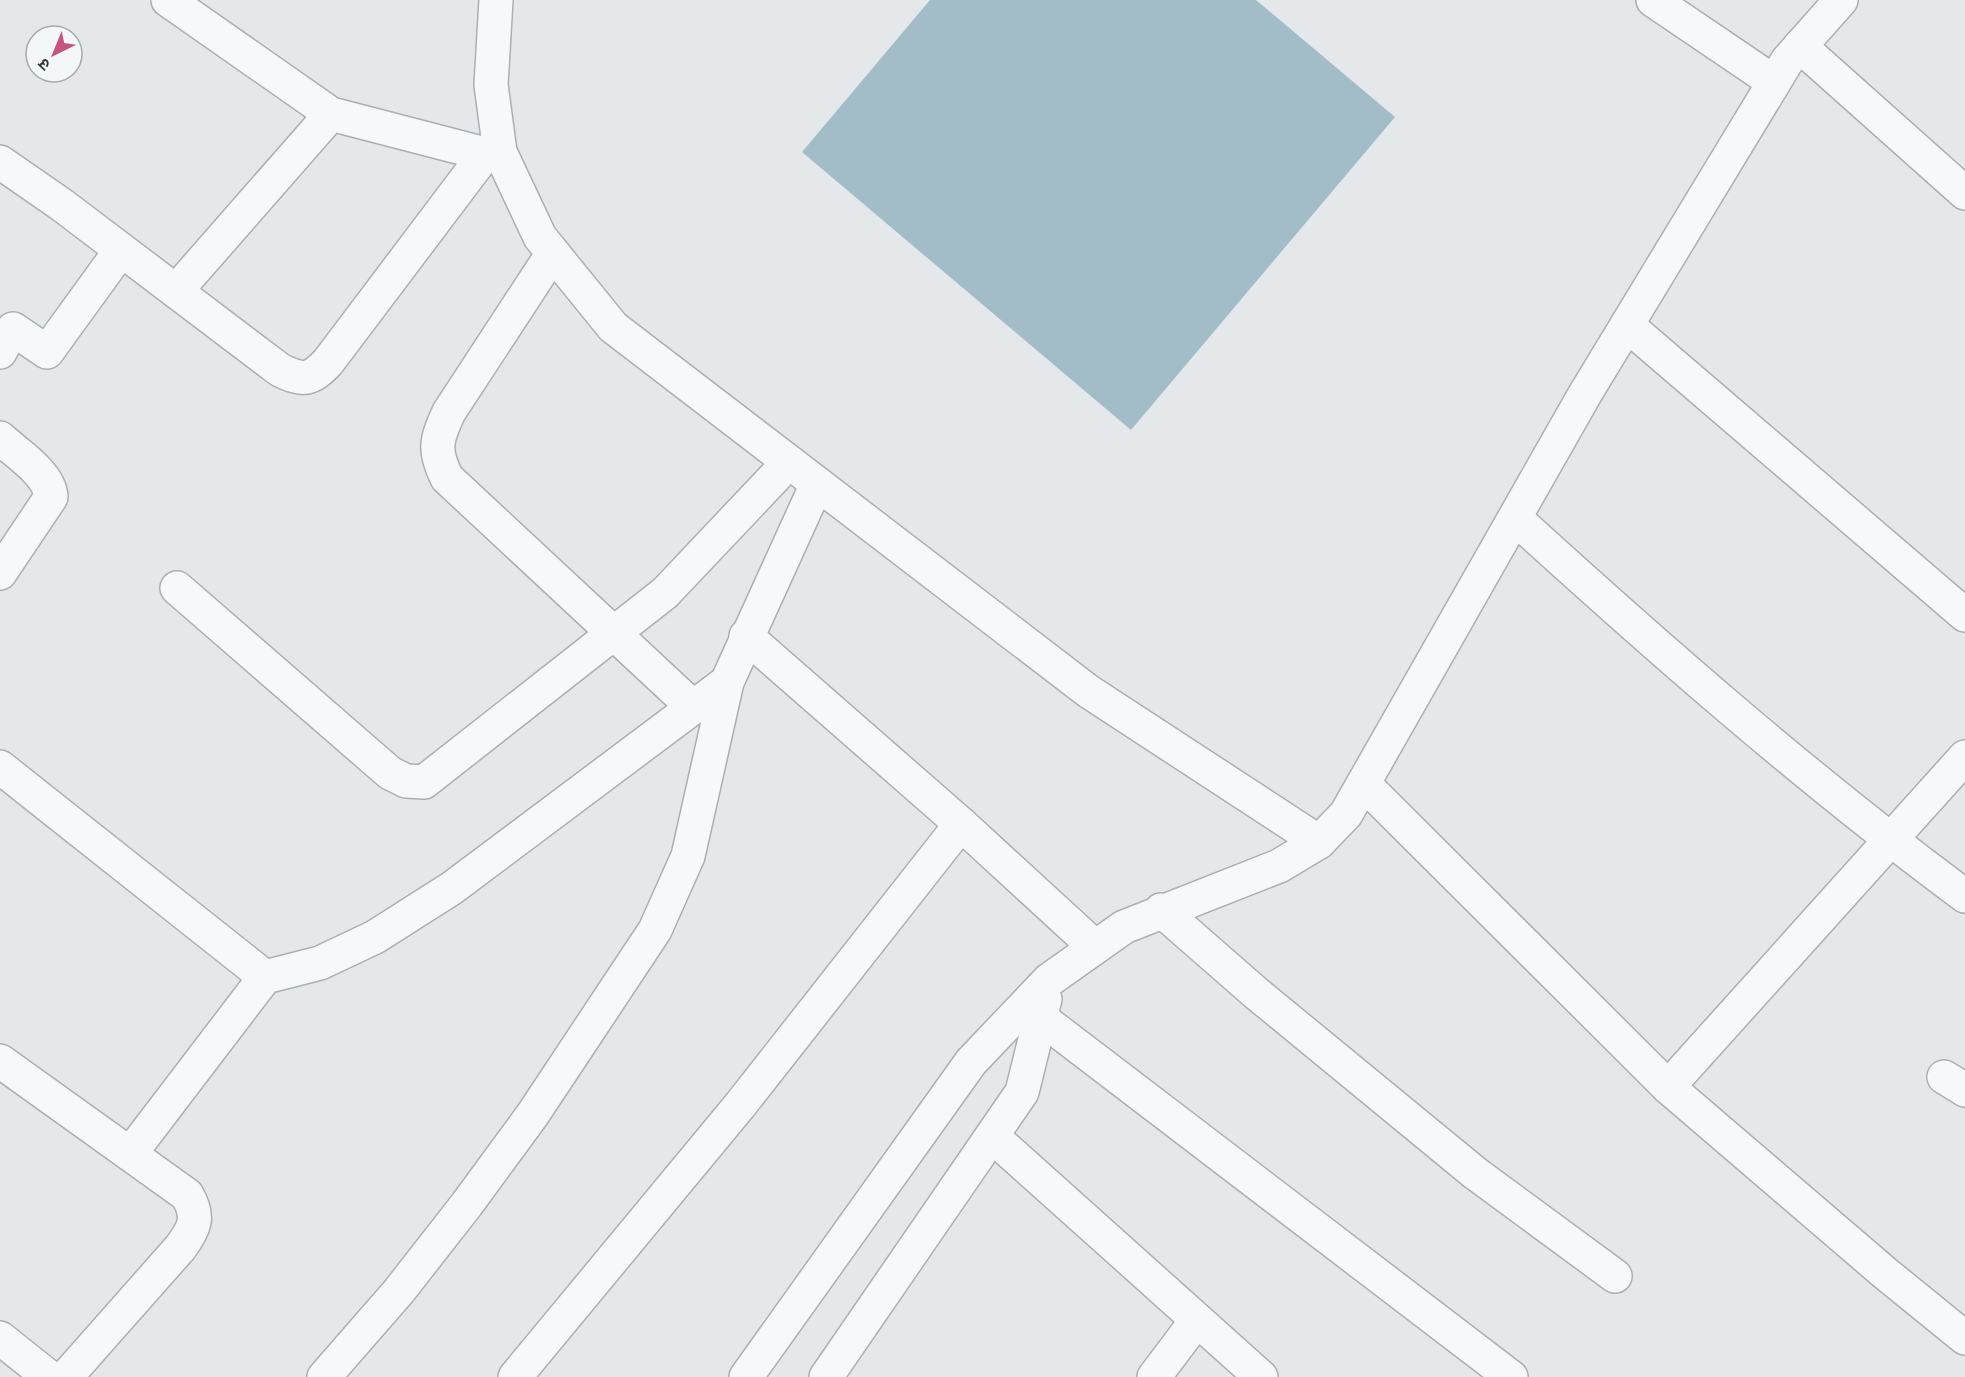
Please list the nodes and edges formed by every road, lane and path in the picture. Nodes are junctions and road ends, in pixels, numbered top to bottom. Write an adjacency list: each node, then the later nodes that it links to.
1 (168, 0): 7 (street)
2 (496, 0): 8 (street)
3 (1653, 0): 6 (street)
4 (1841, 0): 5 (street)
5 (1800, 46): 6 (street); 10 (street)
6 (1774, 82): 14 (street)
7 (331, 114): 8 (street); 13 (street)
8 (493, 153): 12 (street); 13 (street)
9 (0, 162): 11 (street)
10 (1965, 193)
11 (121, 250): 13 (street); 15 (street)
12 (553, 253): 17 (street); 23 (street)
13 (176, 291)
14 (1627, 325): 19 (street); 22 (street)
15 (0, 352)
16 (0, 438): 20 (street)
17 (789, 462): 18 (street); 23 (street)
18 (817, 484): 24 (street); 32 (street)
19 (1515, 518): 29 (street); 31 (street)
20 (0, 573)
21 (177, 588): 23 (street)
22 (1965, 615)
23 (615, 632): 26 (street)
24 (746, 636): 25 (street); 30 (street)
25 (727, 682): 26 (street); 49 (street)
26 (693, 707): 36 (street)
27 (1965, 757): 31 (street)
28 (0, 767): 36 (street)
29 (1364, 784): 32 (street); 40 (street)
30 (961, 824): 35 (street); 50 (street)
31 (1889, 840): 33 (street); 40 (street)
32 (1319, 842): 34 (street)
33 (1965, 896)
34 (1161, 910): 35 (street); 43 (street)
35 (1094, 946): 37 (street)
36 (265, 977): 42 (street)
37 (1049, 980): 38 (street); 51 (street)
38 (1042, 1018): 41 (street); 55 (street)
39 (0, 1061): 42 (street)
40 (1668, 1087): 46 (street)
41 (992, 1136): 44 (street); 52 (street)
42 (130, 1154): 48 (street)
43 (1615, 1276)
44 (1197, 1320): 53 (street); 54 (street)
45 (0, 1338): 47 (street)
46 (1965, 1338)
47 (49, 1377)
48 (66, 1377)
49 (324, 1377)
50 (515, 1377)
51 (746, 1377)
52 (826, 1377)
53 (1154, 1377)
54 (1261, 1377)
55 (1511, 1377)

